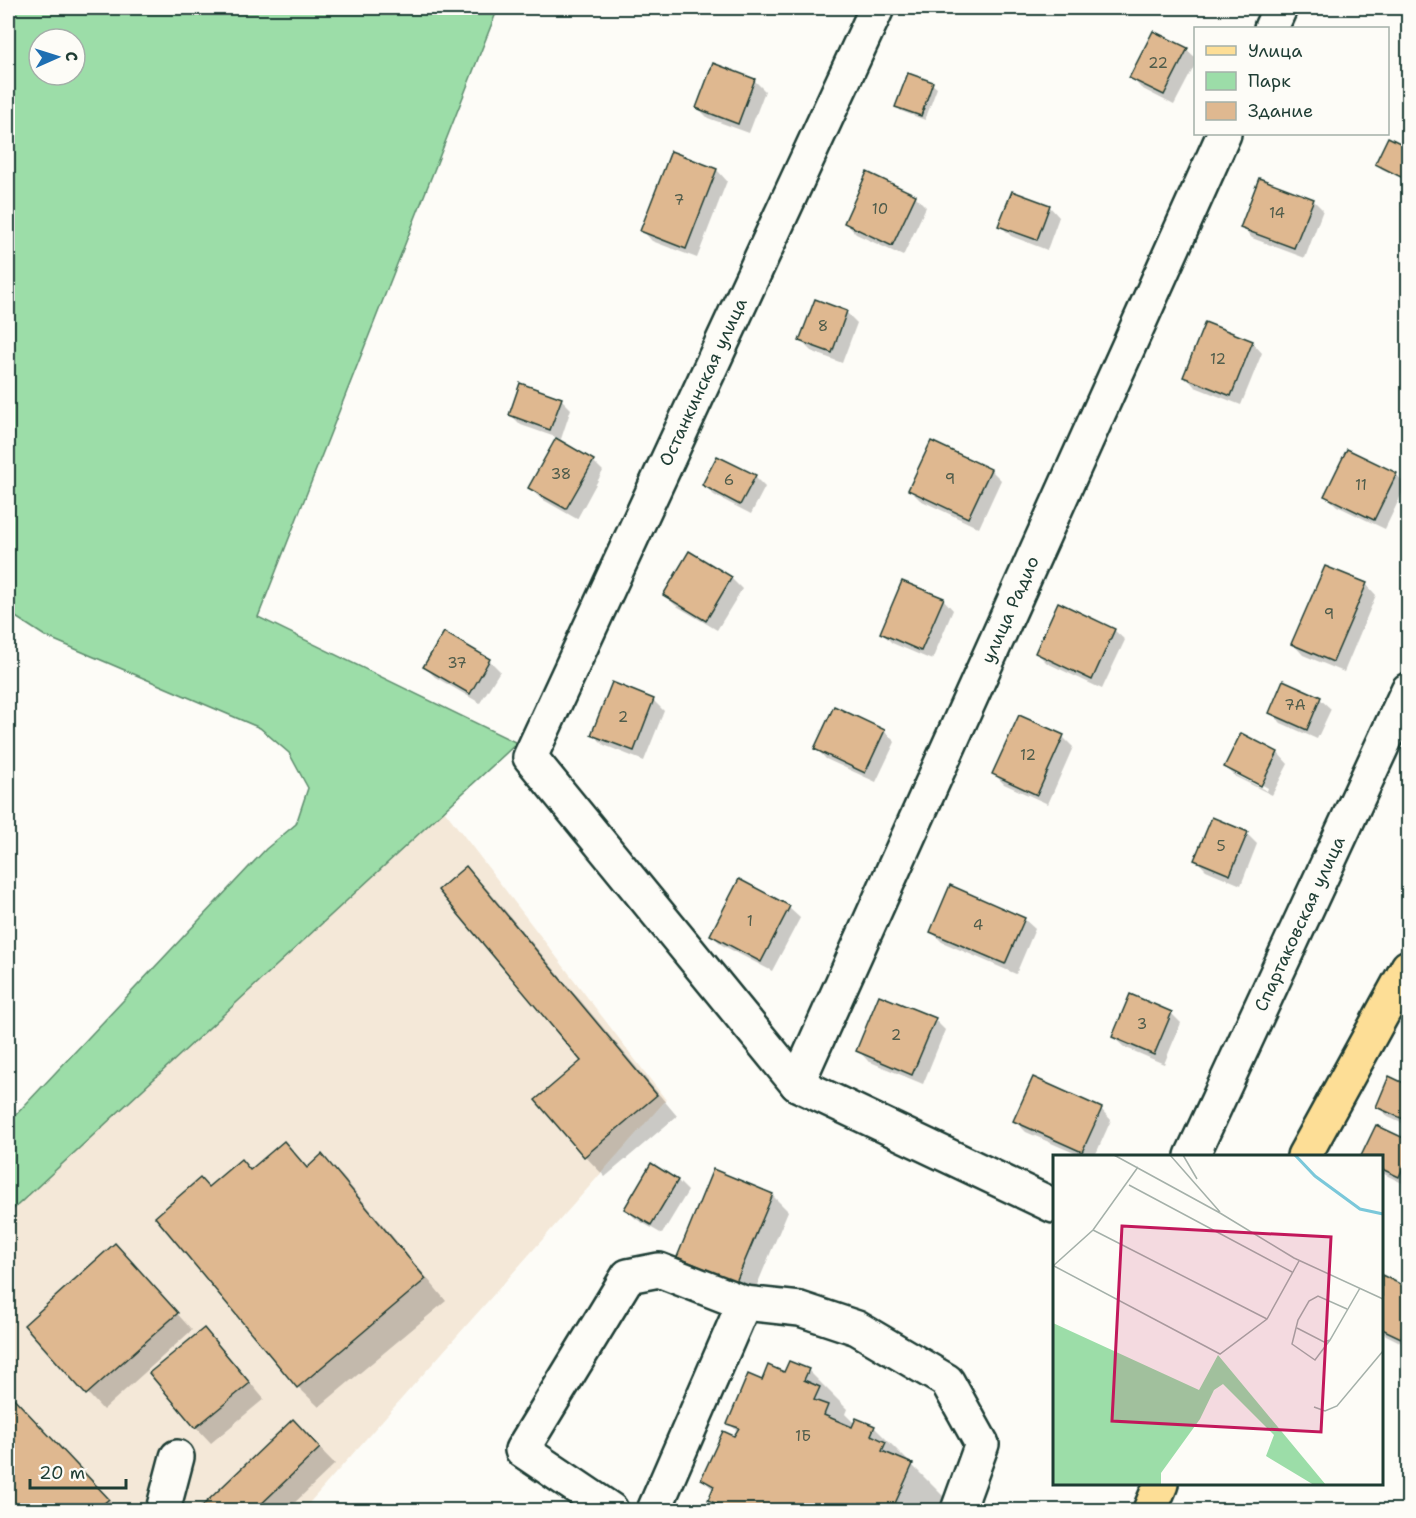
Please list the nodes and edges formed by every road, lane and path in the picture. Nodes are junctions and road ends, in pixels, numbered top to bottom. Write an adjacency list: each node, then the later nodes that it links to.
1 (877, 8): 7 (street, Останкинская улица)
2 (1280, 8): 3 (street)
3 (1271, 27)
4 (1224, 135): 7 (street, улица Радио)
5 (1408, 690): 8 (street, Спартаковская улица)
6 (1408, 967): 9 (main road)
7 (798, 1084): 10 (street)
8 (1192, 1155)
9 (1305, 1155)
10 (1053, 1206)
11 (744, 1303): 15 (street); 16 (street); 17 (street)
12 (177, 1457): 14 (street)
13 (1161, 1485): 18 (main road)
14 (163, 1510)
15 (611, 1510)
16 (654, 1510)
17 (958, 1510)
18 (1150, 1510)

